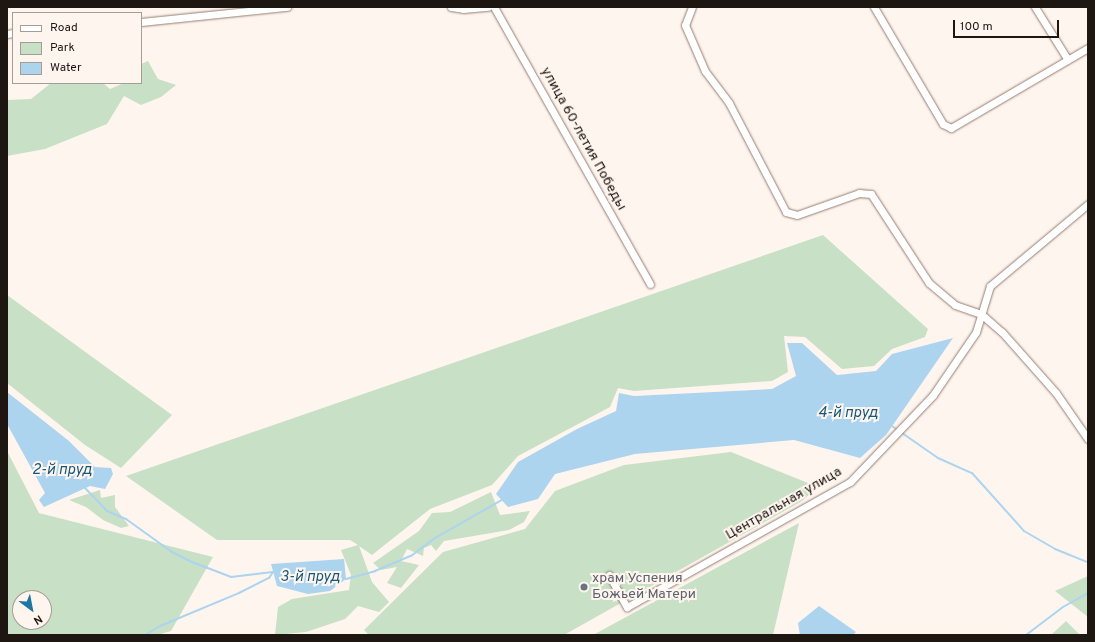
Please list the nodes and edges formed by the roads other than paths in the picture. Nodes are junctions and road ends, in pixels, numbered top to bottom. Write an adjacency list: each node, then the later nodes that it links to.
1 (287, 7): 8 (street)
2 (451, 7): 3 (street)
3 (488, 7)
4 (494, 7): 12 (street, улица 60-летия Победы)
5 (692, 7): 13 (street)
6 (874, 7): 10 (street)
7 (1035, 7): 10 (street)
8 (142, 22)
9 (1088, 48): 10 (street)
10 (1068, 60)
11 (1088, 204): 13 (street, Центральная улица)
12 (650, 284)
13 (981, 314): 14 (street); 15 (street, Центральная улица)
14 (1088, 439)
15 (609, 575)

